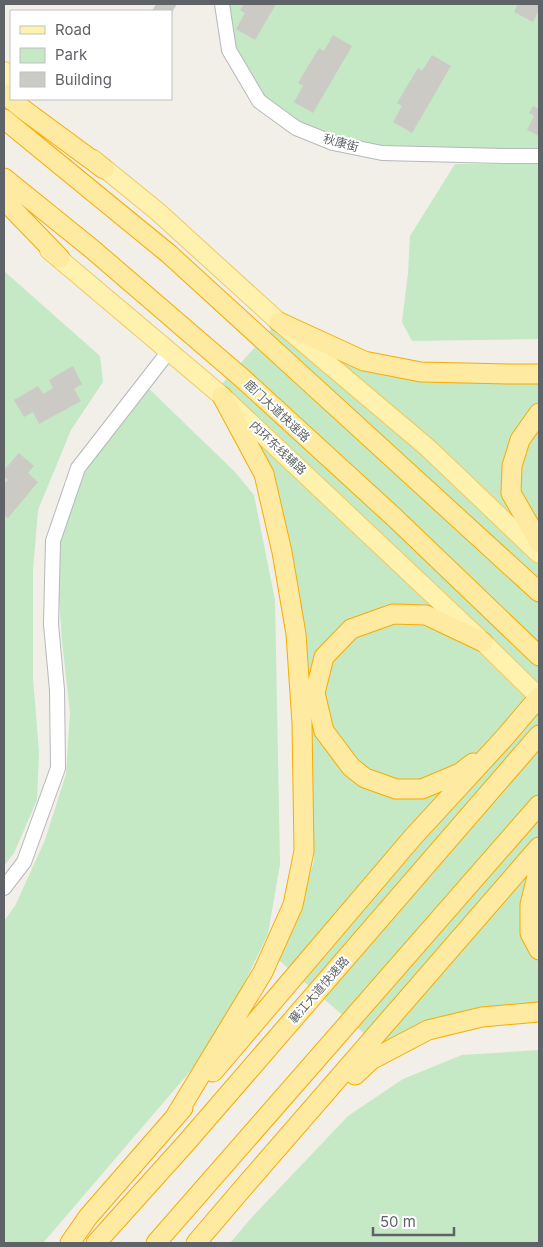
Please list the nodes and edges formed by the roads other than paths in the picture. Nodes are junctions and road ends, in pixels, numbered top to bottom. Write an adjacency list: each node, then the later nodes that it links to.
1 (222, 4): 5 (street, 秋康街)
2 (12, 100): 6 (highway)
3 (27, 100): 6 (main road)
4 (4, 120): 18 (highway)
5 (539, 156)
6 (104, 168): 11 (main road)
7 (4, 178): 20 (highway, 鹿门大道快速路)
8 (4, 200): 10 (highway)
9 (4, 214): 10 (main road, 内环东线辅路)
10 (60, 258): 12 (main road, 内环东线辅路)
11 (279, 322): 13 (highway); 17 (main road)
12 (169, 350): 14 (main road, 内环东线辅路); 27 (street)
13 (539, 374)
14 (222, 396): 19 (main road, 内环东线辅路); 30 (highway)
15 (539, 413): 16 (highway)
16 (539, 542)
17 (539, 554)
18 (539, 592)
19 (483, 642): 21 (main road, 内环东线辅路); 23 (highway)
20 (539, 656)
21 (539, 697): 23 (highway)
22 (539, 735): 35 (highway, 襄江大道快速路)
23 (505, 737): 30 (highway)
24 (539, 805): 36 (highway)
25 (539, 847): 31 (highway)
26 (539, 868): 28 (highway)
27 (4, 888)
28 (539, 950)
29 (539, 1012): 31 (highway)
30 (175, 1116): 32 (highway)
31 (243, 1188): 37 (highway)
32 (88, 1217): 33 (main road); 34 (highway)
33 (66, 1243)
34 (70, 1243)
35 (96, 1243)
36 (156, 1243)
37 (196, 1243)

